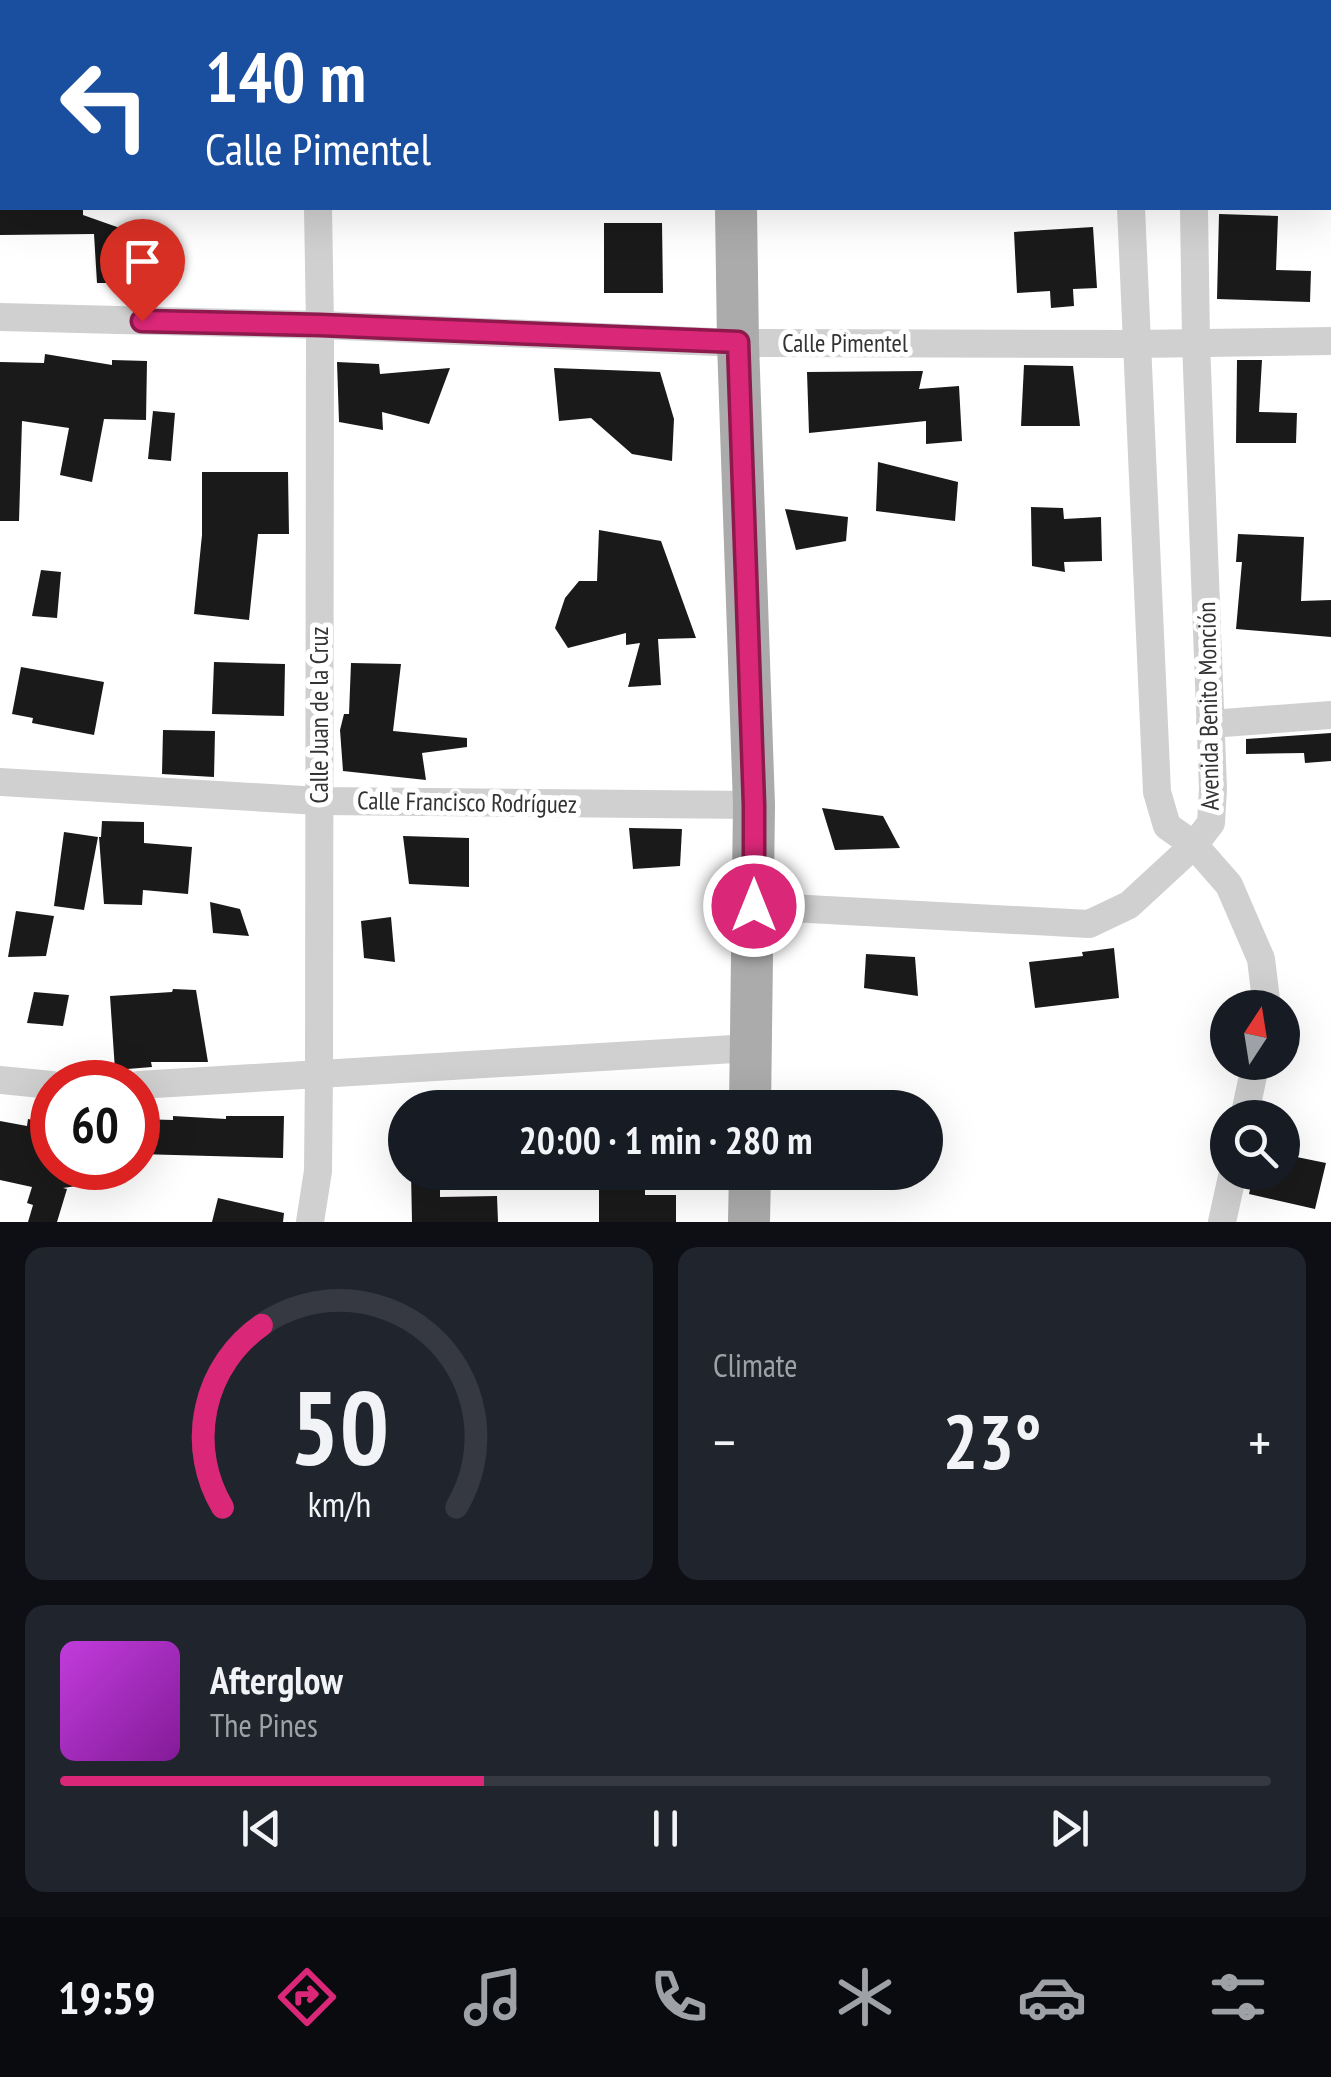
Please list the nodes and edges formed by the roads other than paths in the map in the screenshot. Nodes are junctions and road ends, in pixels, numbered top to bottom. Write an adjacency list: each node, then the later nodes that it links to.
1 (318, 210): 6 (street, Calle Juan de la Cruz)
2 (736, 210): 7 (main road)
3 (1130, 210): 10 (street, Avenida Benito Monción)
4 (1194, 210): 8 (street, Avenida Benito Monción)
5 (0, 317): 6 (street, Calle Pimentel)
6 (320, 325): 7 (street, Calle Pimentel); 14 (street, Calle Juan de la Cruz)
7 (738, 342): 10 (street, Calle Pimentel); 15 (main road)
8 (1196, 342): 9 (street, Calle Pimentel); 10 (street, Calle Pimentel); 12 (street, Avenida Benito Monción)
9 (1331, 342)
10 (1138, 344): 16 (street, Avenida Benito Monción)
11 (1331, 715): 12 (street)
12 (1210, 724): 16 (street, Avenida Benito Monción)
13 (0, 782): 14 (street, Calle Francisco Rodríguez)
14 (319, 801): 15 (street, Calle Francisco Rodríguez); 20 (street, Calle Juan de la Cruz)
15 (754, 805): 17 (main road)
16 (1194, 845): 17 (street); 18 (street)
17 (754, 906): 19 (main road)
18 (1265, 990)
19 (750, 1048): 20 (street); 24 (main road)
20 (319, 1073): 23 (street); 27 (street, Calle Juan de la Cruz)
21 (0, 1080): 22 (street)
22 (30, 1083)
23 (160, 1084)
24 (750, 1090)
25 (750, 1190): 28 (main road)
26 (1228, 1190): 29 (street)
27 (310, 1222)
28 (749, 1222)
29 (1222, 1222)

